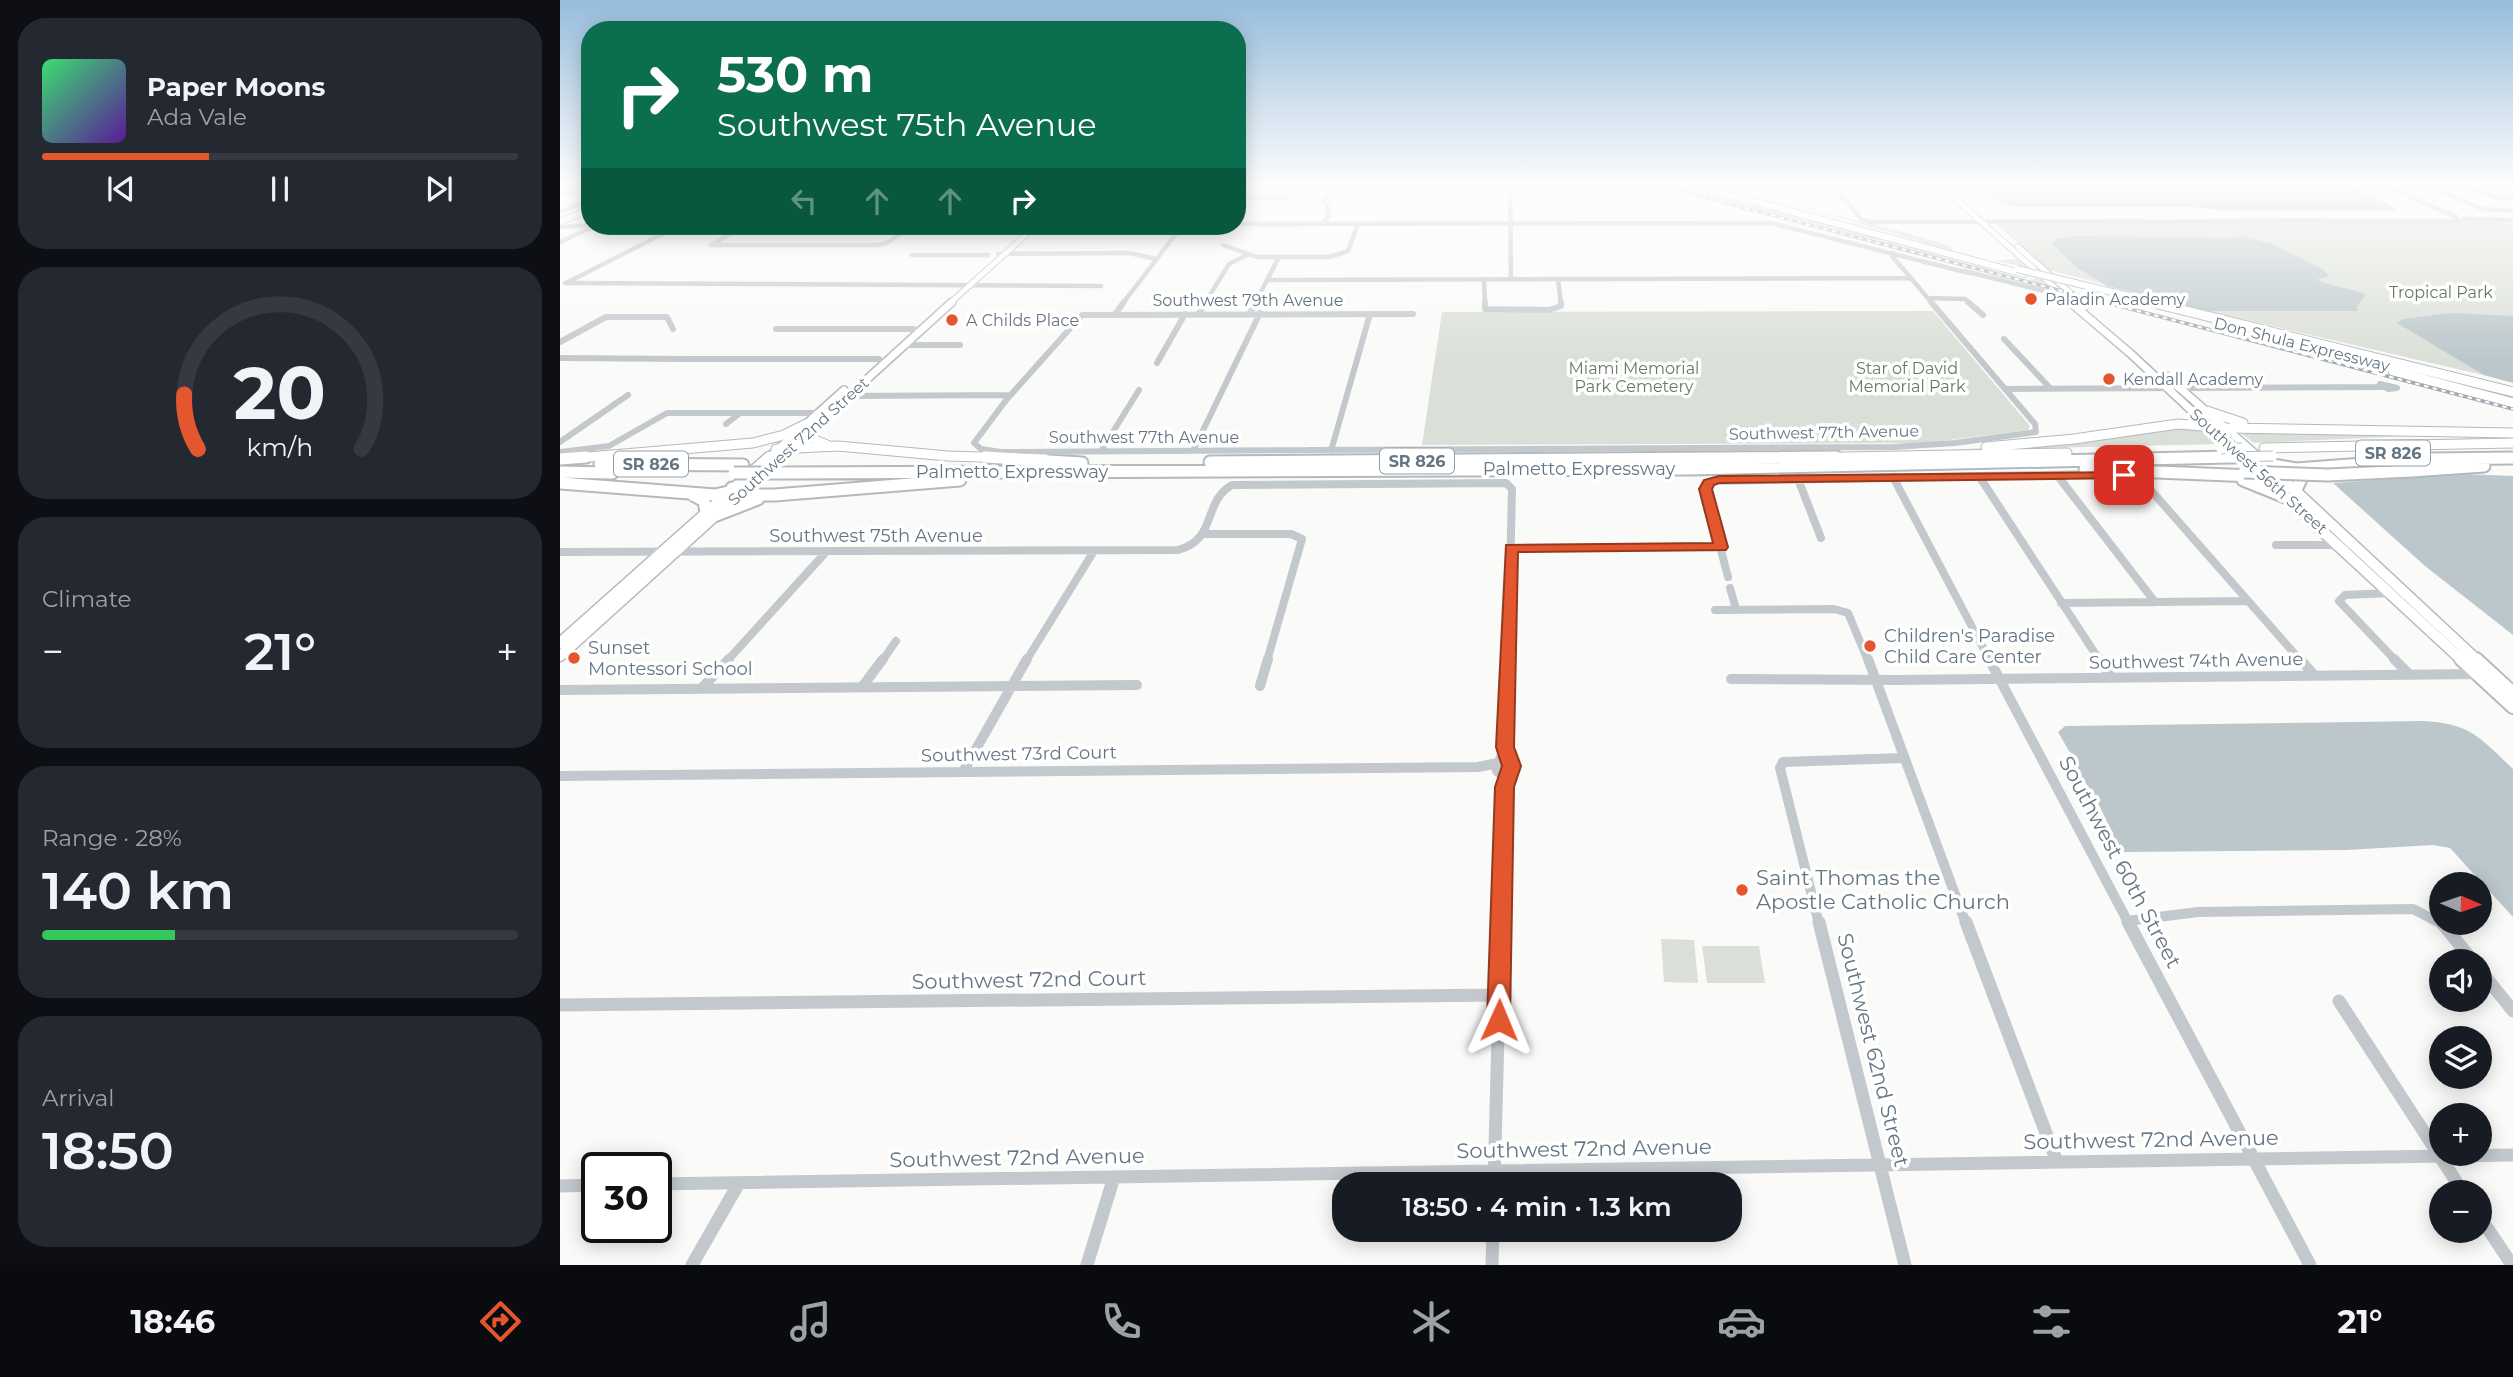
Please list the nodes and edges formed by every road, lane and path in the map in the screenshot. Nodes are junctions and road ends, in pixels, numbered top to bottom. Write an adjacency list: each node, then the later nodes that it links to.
1 (646, 242): 27 (street)
2 (715, 242): 3 (street)
3 (886, 242)
4 (1011, 242): 16 (main road, Southwest 72nd Street)
5 (1014, 242): 16 (main road, Southwest 72nd Street)
6 (1170, 242): 20 (street)
7 (1352, 242): 19 (street)
8 (1511, 242): 24 (street)
9 (1851, 242): 15 (street)
10 (1908, 242): 21 (highway, Don Shula Expressway)
11 (1912, 242): 21 (highway, Don Shula Expressway)
12 (2006, 242): 31 (main road, Southwest 56th Street)
13 (2009, 242): 32 (main road, Southwest 56th Street)
14 (1223, 245): 18 (street)
15 (1894, 253): 22 (street); 31 (street)
16 (997, 254): 17 (street); 20 (street); 28 (main road, Southwest 72nd Street); 28 (main road, Southwest 72nd Street)
17 (912, 255)
18 (1247, 255): 19 (street); 34 (street)
19 (1279, 257): 26 (street)
20 (1157, 259): 37 (street)
21 (2021, 272): 30 (highway, Don Shula Expressway, bridge)
22 (1910, 278): 25 (street); 33 (street)
23 (1484, 279): 24 (street); 25 (street); 26 (street)
24 (1511, 279): 25 (street)
25 (1558, 279)
26 (1267, 280): 35 (street)
27 (562, 284): 28 (street)
28 (967, 285): 29 (street); 44 (main road, Southwest 72nd Street); 47 (main road, Southwest 72nd Street)
29 (1101, 286)
30 (2077, 286): 49 (highway, Don Shula Expressway); 59 (highway, Don Shula Expressway)
31 (2063, 296): 32 (street); 56 (main road, Southwest 56th Street)
32 (2074, 297): 57 (main road, Southwest 56th Street)
33 (1928, 298): 41 (street); 54 (street)
34 (1199, 313): 35 (street, Southwest 79th Avenue); 38 (street, Southwest 79th Avenue)
35 (1250, 313): 36 (street, Southwest 79th Avenue)
36 (1260, 313): 39 (street, Southwest 79th Avenue); 85 (street)
37 (1115, 314): 38 (street, Southwest 79th Avenue); 63 (street, Southwest 79th Avenue)
38 (1185, 314): 52 (street)
39 (1370, 314): 40 (street, Southwest 79th Avenue); 83 (street)
40 (1413, 314)
41 (1983, 315)
42 (673, 328): 46 (street)
43 (776, 329): 44 (street)
44 (914, 329): 51 (main road, Southwest 72nd Street)
45 (2004, 339): 55 (street)
46 (560, 342)
47 (904, 345): 48 (street); 51 (main road, Southwest 72nd Street)
48 (960, 345)
49 (2326, 351): 59 (highway, Don Shula Expressway); 64 (highway)
50 (560, 358): 51 (street)
51 (884, 359): 61 (main road, Southwest 72nd Street); 62 (main road, Southwest 72nd Street)
52 (1157, 363)
53 (2383, 387): 57 (street)
54 (2006, 389): 55 (street); 83 (street, Southwest 77th Avenue)
55 (2051, 389): 56 (street)
56 (2169, 389): 57 (street); 65 (main road, Southwest 56th Street)
57 (2180, 389): 66 (main road, Southwest 56th Street)
58 (1139, 390): 84 (street)
59 (2513, 392)
60 (628, 396): 77 (street)
61 (837, 396): 62 (street); 68 (main road, Southwest 72nd Street)
62 (848, 396): 63 (street); 69 (main road, Southwest 72nd Street)
63 (1011, 396): 84 (street, Southwest 77th Avenue)
64 (2513, 403)
65 (2193, 411): 71 (highway); 72 (main road, Southwest 56th Street)
66 (2207, 411): 74 (main road, Southwest 56th Street); 75 (highway)
67 (740, 412): 68 (street); 70 (street); 87 (street)
68 (819, 412): 69 (main road); 73 (main road, Southwest 72nd Street)
69 (831, 413): 73 (main road, Southwest 72nd Street)
70 (726, 424)
71 (2178, 424): 72 (highway); 88 (highway)
72 (2209, 426): 74 (highway); 91 (main road, Southwest 56th Street)
73 (809, 427): 78 (highway); 80 (main road, Southwest 72nd Street); 82 (highway)
74 (2227, 428): 75 (highway); 92 (main road, Southwest 56th Street)
75 (2275, 428): 76 (highway)
76 (2513, 433): 81 (highway)
77 (560, 442)
78 (753, 443): 80 (highway); 90 (highway)
79 (2513, 443): 81 (highway, Palmetto Expressway / SR 826)
80 (786, 447): 82 (highway); 111 (main road, Southwest 72nd Street); 111 (main road, Southwest 72nd Street)
81 (2282, 447): 88 (highway, Palmetto Expressway / SR 826, bridge)
82 (841, 448): 94 (highway)
83 (1334, 448): 85 (street, Southwest 77th Avenue)
84 (1101, 451): 85 (street, Southwest 77th Avenue)
85 (1193, 451)
86 (2513, 451): 92 (highway, Palmetto Expressway / SR 826)
87 (560, 452)
88 (1752, 458): 94 (highway, Palmetto Expressway / SR 826)
89 (2513, 458): 98 (highway)
90 (560, 459)
91 (2245, 460): 92 (highway); 104 (main road, Southwest 56th Street)
92 (2271, 461): 93 (highway, Palmetto Expressway / SR 826, bridge); 98 (highway); 104 (highway); 114 (main road, Southwest 56th Street)
93 (2049, 462): 96 (highway, bridge); 99 (highway, Palmetto Expressway / SR 826)
94 (1082, 463): 97 (highway, Palmetto Expressway / SR 826)
95 (560, 464): 97 (highway, Palmetto Expressway / SR 826)
96 (2513, 464)
97 (743, 465)
98 (2325, 467): 114 (highway)
99 (1690, 469): 100 (highway, Palmetto Expressway / SR 826); 102 (highway)
100 (1139, 471): 101 (highway, Palmetto Expressway / SR 826, bridge); 113 (highway)
101 (560, 472)
102 (2219, 474): 104 (highway); 114 (highway)
103 (2057, 475): 105 (street); 133 (street); 134 (street)
104 (2261, 475): 114 (main road, Southwest 56th Street)
105 (1979, 476): 106 (street); 135 (street)
106 (1893, 477): 107 (street); 148 (street, Southwest 60th Street)
107 (1798, 478): 117 (street); 121 (street)
108 (560, 483): 112 (highway)
109 (1371, 483): 110 (street); 122 (street)
110 (1227, 486): 116 (street)
111 (737, 491): 112 (highway); 113 (highway); 115 (main road, Southwest 72nd Street); 115 (main road, Southwest 72nd Street)
112 (690, 493): 115 (highway)
113 (775, 495): 115 (highway)
114 (2290, 495): 119 (main road, Southwest 56th Street); 120 (main road, Southwest 56th Street)
115 (711, 514): 125 (main road, Southwest 72nd Street); 127 (main road, Southwest 72nd Street)
116 (1203, 534): 123 (street, Southwest 75th Avenue); 153 (street)
117 (1821, 538)
118 (2276, 545): 119 (street)
119 (2340, 545): 120 (street); 130 (main road, Southwest 56th Street)
120 (2352, 545): 131 (main road, Southwest 56th Street)
121 (1721, 547): 122 (street); 128 (street)
122 (1511, 548): 160 (street)
123 (1094, 551): 126 (street, Southwest 75th Avenue); 152 (street)
124 (560, 552): 125 (street, Southwest 75th Avenue)
125 (662, 552): 127 (street, Southwest 75th Avenue); 139 (main road, Southwest 72nd Street)
126 (826, 552): 127 (street, Southwest 75th Avenue); 155 (street)
127 (675, 553): 138 (main road, Southwest 72nd Street)
128 (1728, 577)
129 (1730, 588): 136 (street)
130 (2391, 593): 131 (main road); 132 (street); 143 (main road, Southwest 56th Street)
131 (2404, 593): 144 (main road, Southwest 56th Street)
132 (2339, 598): 146 (street)
133 (2248, 601): 134 (street); 145 (street)
134 (2155, 602): 135 (street)
135 (2062, 603): 147 (street)
136 (1736, 609): 137 (street); 150 (street)
137 (1715, 610)
138 (597, 623): 139 (main road); 142 (main road, Southwest 72nd Street)
139 (582, 624): 141 (main road, Southwest 72nd Street)
140 (896, 641): 154 (street)
141 (560, 643)
142 (560, 656)
143 (2478, 674): 144 (street, Southwest 74th Avenue); 146 (street, Southwest 74th Avenue); 158 (main road, Southwest 56th Street)
144 (2493, 674): 157 (main road, Southwest 56th Street)
145 (2314, 675): 146 (street, Southwest 74th Avenue); 147 (street, Southwest 74th Avenue)
146 (2410, 675)
147 (2111, 677): 148 (street, Southwest 74th Avenue)
148 (1999, 678): 150 (street, Southwest 74th Avenue); 163 (street, Southwest 60th Street)
149 (1731, 679): 150 (street, Southwest 74th Avenue)
150 (1875, 680): 159 (street)
151 (1137, 685): 152 (street)
152 (1012, 686): 154 (street); 161 (street)
153 (1260, 686)
154 (862, 687): 155 (street)
155 (702, 688): 156 (street)
156 (560, 690)
157 (2513, 693)
158 (2513, 707)
159 (1903, 758): 175 (street); 176 (street, Southwest 62nd Street)
160 (1502, 767): 161 (street, Southwest 73rd Court); 166 (street)
161 (963, 772): 162 (street, Southwest 73rd Court)
162 (560, 776)
163 (2127, 921): 164 (street); 174 (street, Southwest 60th Street)
164 (2463, 949)
165 (2492, 985): 169 (street)
166 (1499, 995): 168 (street, Southwest 72nd Court); 177 (street)
167 (2339, 1001): 170 (street)
168 (560, 1005)
169 (2513, 1011)
170 (2429, 1138)
171 (2492, 1155): 172 (street, Southwest 72nd Avenue)
172 (2513, 1155)
173 (2429, 1156): 174 (street, Southwest 72nd Avenue)
174 (2254, 1159): 175 (street, Southwest 72nd Avenue); 191 (street, Southwest 60th Street)
175 (2057, 1162): 176 (street, Southwest 72nd Avenue)
176 (1880, 1164): 178 (street, Southwest 72nd Avenue); 190 (street, Southwest 62nd Street)
177 (1494, 1172)
178 (1659, 1172)
179 (1114, 1177): 180 (street, Southwest 72nd Avenue); 181 (street, Southwest 72nd Avenue); 188 (street)
180 (1332, 1178)
181 (739, 1183): 182 (street, Southwest 72nd Avenue); 187 (street)
182 (672, 1184)
183 (581, 1185): 184 (street)
184 (560, 1186)
185 (2492, 1235): 192 (street)
186 (1493, 1242): 189 (street)
187 (692, 1265)
188 (1087, 1265)
189 (1492, 1265)
190 (1905, 1265)
191 (2310, 1265)
192 (2512, 1265)

